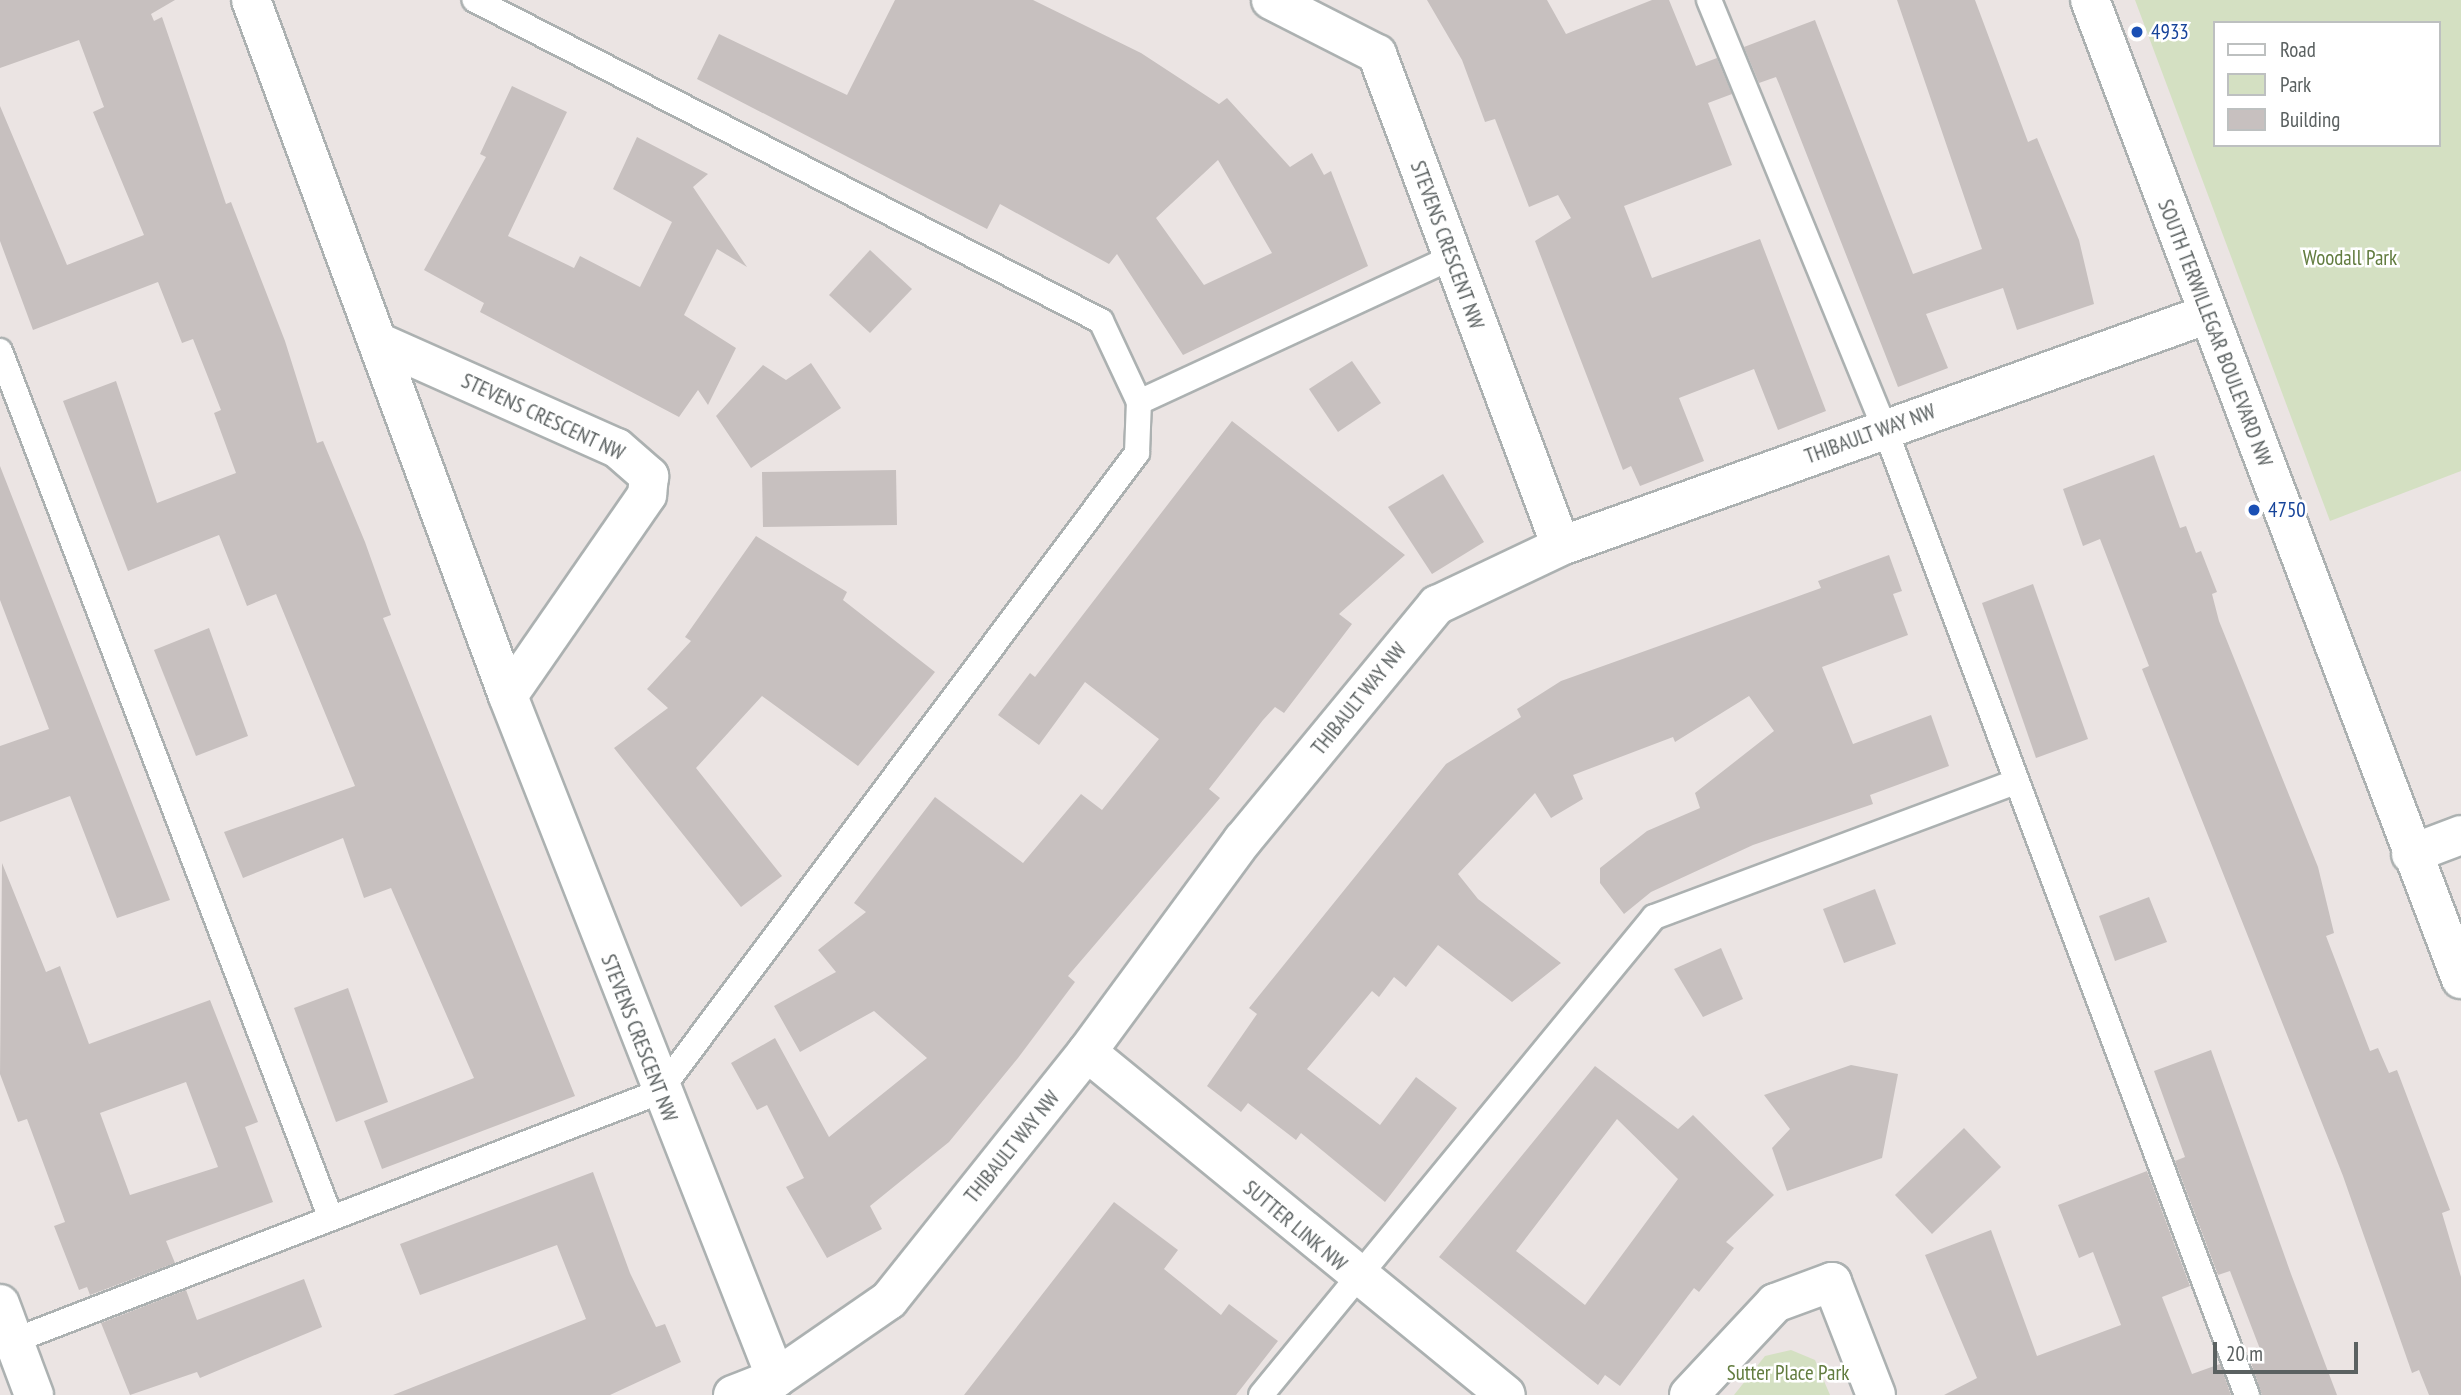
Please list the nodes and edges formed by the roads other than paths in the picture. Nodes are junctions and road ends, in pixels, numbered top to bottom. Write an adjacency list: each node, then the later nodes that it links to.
1 (251, 0): 8 (street, STEVENS CRESCENT NW)
2 (475, 0): 10 (lane)
3 (1271, 0): 6 (street, STEVENS CRESCENT NW)
4 (1709, 0): 11 (lane)
5 (2090, 0): 7 (street, SOUTH TERWILLEGAR BOULEVARD NW)
6 (1451, 258): 10 (lane); 12 (street, STEVENS CRESCENT NW)
7 (2208, 314): 11 (street, THIBAULT WAY NW); 16 (street, SOUTH TERWILLEGAR BOULEVARD NW)
8 (383, 344): 13 (street, STEVENS CRESCENT NW); 13 (street, STEVENS CRESCENT NW)
9 (0, 351): 20 (lane)
10 (1139, 402): 19 (lane)
11 (1885, 429): 12 (street, THIBAULT WAY NW); 14 (lane)
12 (1561, 546): 18 (street, THIBAULT WAY NW)
13 (508, 696): 19 (street, STEVENS CRESCENT NW)
14 (2015, 782): 21 (lane); 31 (lane)
15 (2461, 835): 16 (street)
16 (2411, 854): 17 (street, SOUTH TERWILLEGAR BOULEVARD NW)
17 (2461, 979)
18 (1087, 1052): 21 (street, SUTTER LINK NW); 24 (street, THIBAULT WAY NW)
19 (659, 1092): 20 (lane); 24 (street, STEVENS CRESCENT NW)
20 (330, 1216): 23 (lane)
21 (1355, 1276): 27 (lane); 28 (street, SUTTER LINK NW)
22 (0, 1304): 23 (street)
23 (7, 1343): 25 (street)
24 (776, 1378): 26 (street, THIBAULT WAY NW)
25 (34, 1395)
26 (733, 1395)
27 (1261, 1395)
28 (1506, 1395)
29 (1689, 1395): 30 (street)
30 (1876, 1395)
31 (2247, 1395)

